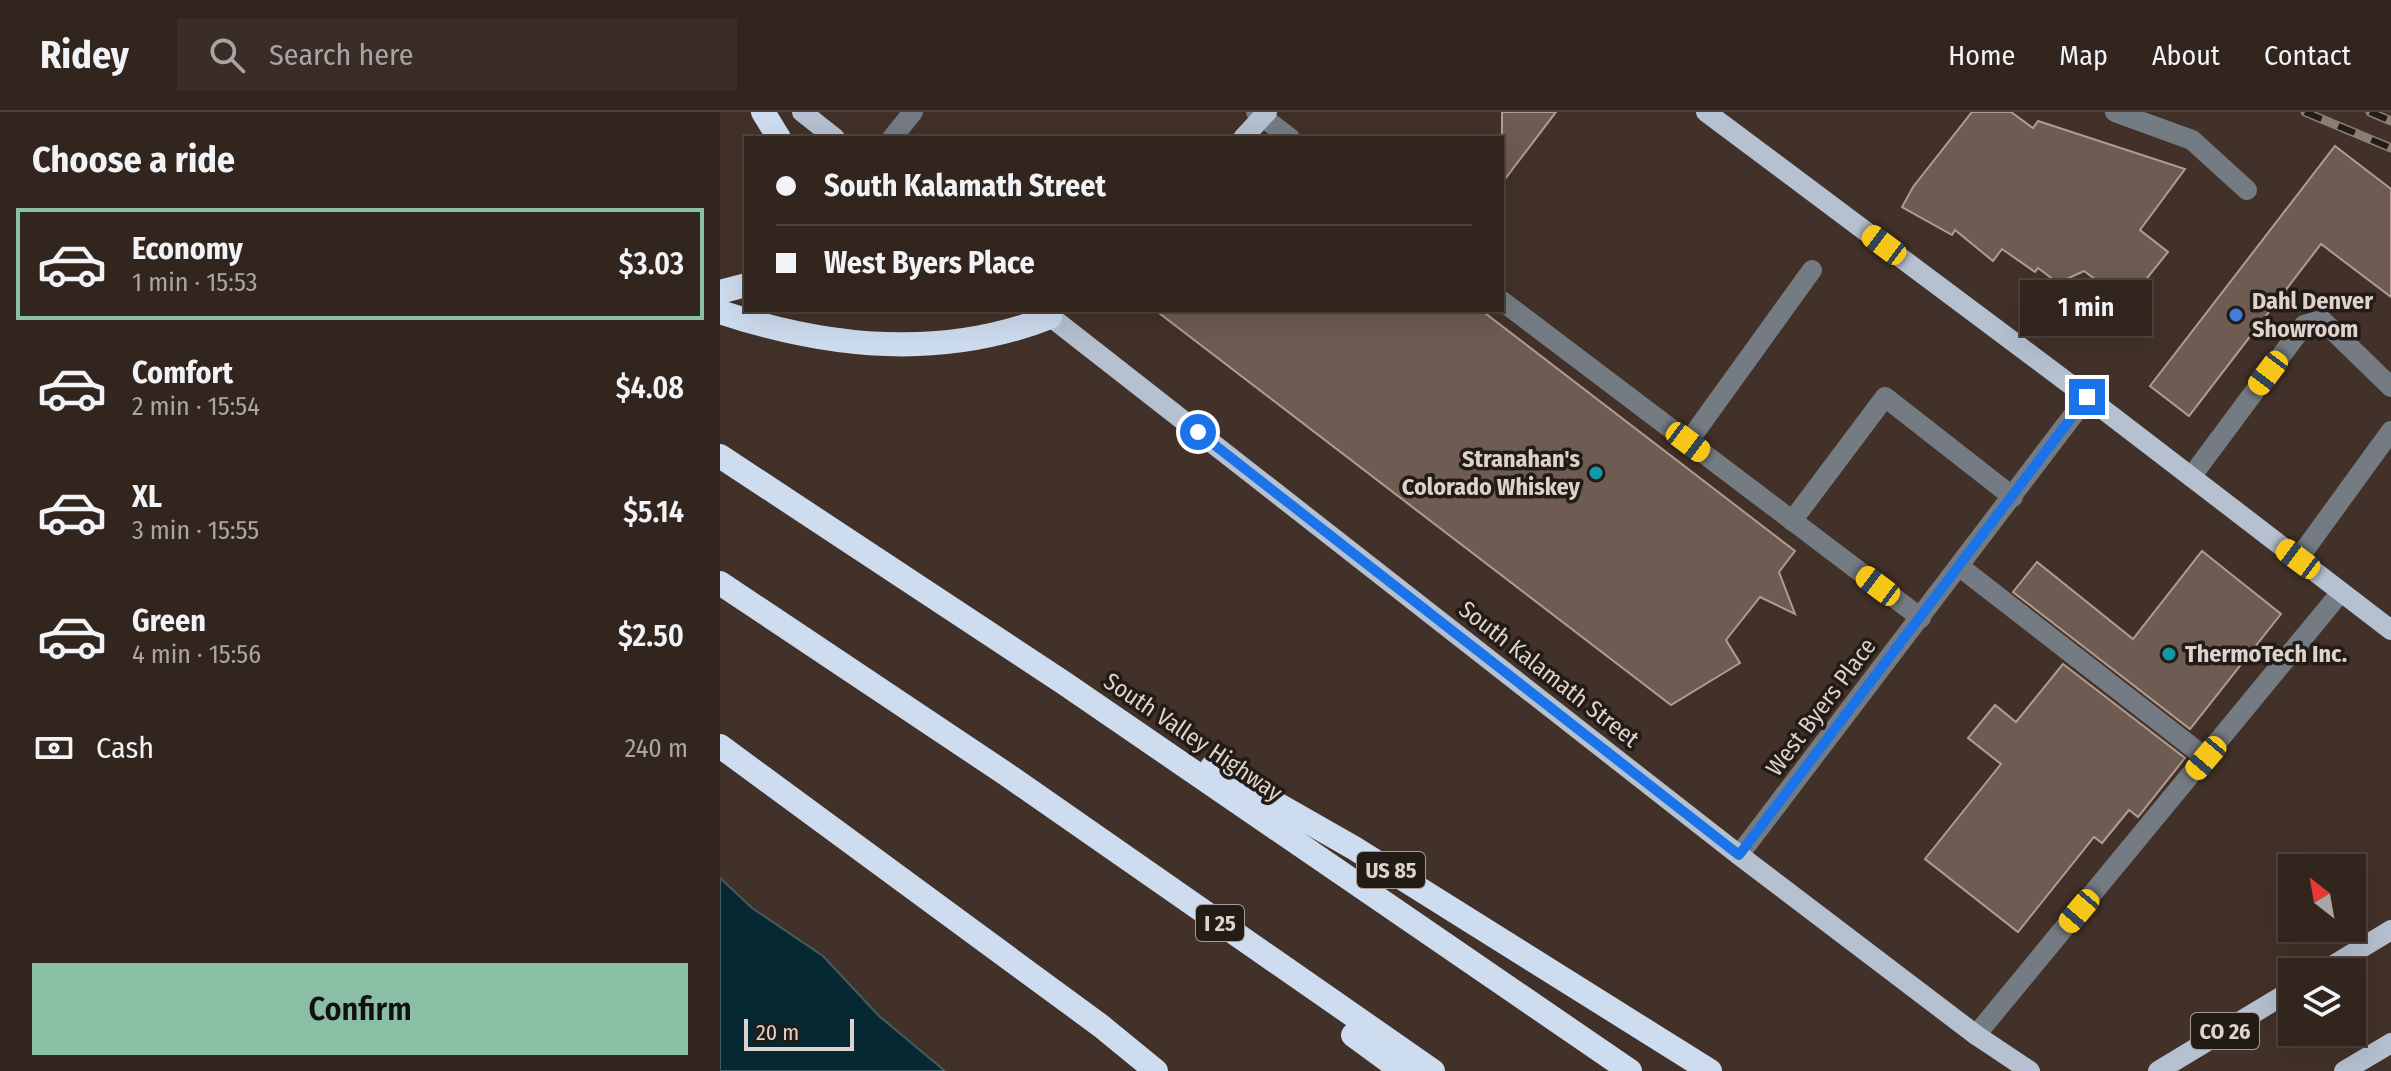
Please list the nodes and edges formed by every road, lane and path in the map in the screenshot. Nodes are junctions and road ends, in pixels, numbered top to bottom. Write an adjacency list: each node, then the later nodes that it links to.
1 (763, 112): 7 (highway)
2 (802, 112): 8 (main road)
3 (913, 112): 9 (street)
4 (1706, 112): 20 (main road)
5 (2115, 112): 12 (street)
6 (1262, 114): 10 (main road); 11 (street)
7 (778, 136)
8 (832, 136)
9 (894, 136)
10 (1245, 136)
11 (1288, 136)
12 (2247, 190)
13 (1812, 270): 22 (street)
14 (744, 286): 15 (highway)
15 (720, 292)
16 (1504, 303): 22 (street)
17 (720, 312): 18 (highway)
18 (1051, 312): 37 (main road, South Kalamath Street)
19 (2391, 387): 24 (street)
20 (2087, 397): 24 (main road); 25 (street, West Byers Place)
21 (2391, 431): 27 (street)
22 (1688, 442): 26 (street)
23 (720, 456): 33 (highway, South Valley Highway)
24 (2191, 477): 27 (main road)
25 (2013, 497): 26 (street); 28 (street, West Byers Place)
26 (1792, 521): 31 (street)
27 (2298, 559): 30 (main road)
28 (1960, 567): 31 (street, West Byers Place); 35 (street)
29 (720, 583): 36 (highway, I 25)
30 (2341, 592): 32 (main road); 35 (street)
31 (1921, 618): 37 (street, West Byers Place)
32 (2391, 630)
33 (1064, 683): 46 (highway, South Valley Highway); 47 (highway, US 85)
34 (720, 746): 43 (highway)
35 (2206, 758): 41 (street)
36 (1006, 774): 44 (highway); 45 (highway, I 25)
37 (1739, 855): 41 (main road, South Kalamath Street)
38 (2391, 930): 39 (main road)
39 (2345, 958)
40 (2278, 998): 49 (main road, CO 26)
41 (1976, 1035): 48 (main road, South Kalamath Street)
42 (2391, 1043): 50 (main road)
43 (1156, 1071)
44 (1402, 1071)
45 (1433, 1071)
46 (1630, 1071)
47 (1710, 1071)
48 (2030, 1071)
49 (2158, 1071)
50 (2344, 1071)

